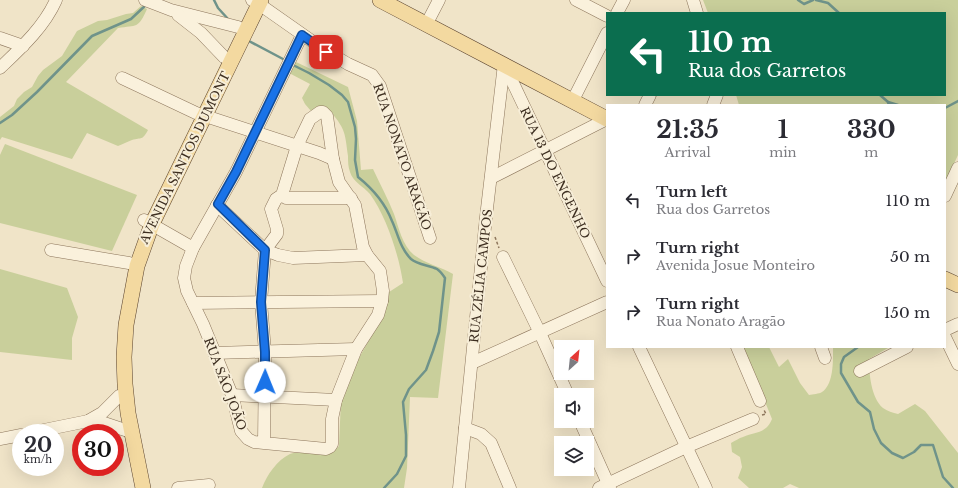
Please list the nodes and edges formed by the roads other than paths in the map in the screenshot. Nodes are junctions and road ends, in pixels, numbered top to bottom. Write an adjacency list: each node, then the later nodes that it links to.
1 (56, 0): 16 (street)
2 (380, 0): 11 (main road)
3 (439, 0): 11 (street)
4 (576, 0): 10 (street)
5 (624, 0): 9 (street)
6 (256, 1): 12 (main road, AVENIDA SANTOS DUMONT); 13 (street, RUA NONATO ARAGÃO)
7 (150, 2): 8 (street)
8 (171, 10): 12 (street); 17 (street)
9 (618, 12)
10 (606, 15)
11 (426, 25): 18 (main road)
12 (242, 29): 17 (main road, AVENIDA SANTOS DUMONT)
13 (302, 35): 25 (street, RUA SÃO JOÃO); 37 (street, RUA NONATO ARAGÃO)
14 (606, 35): 21 (street)
15 (0, 38): 16 (street)
16 (23, 46): 19 (street)
17 (228, 59): 22 (main road, AVENIDA SANTOS DUMONT)
18 (504, 64): 21 (main road); 27 (street, RUA 13 DO ENGENHO); 30 (street, RUA ZÉLIA CAMPOS)
19 (0, 68)
20 (122, 78): 22 (street)
21 (573, 100): 23 (main road)
22 (200, 115): 25 (street); 36 (main road, AVENIDA SANTOS DUMONT)
23 (606, 118)
24 (606, 120): 27 (street)
25 (255, 133): 26 (street); 35 (street, RUA SÃO JOÃO)
26 (297, 146): 28 (street); 28 (street, RUA SÃO JOÃO); 32 (street)
27 (545, 151): 30 (street); 44 (street, RUA 13 DO ENGENHO)
28 (333, 159): 34 (street, RUA SÃO JOÃO)
29 (958, 168): 31 (street)
30 (491, 178): 61 (street, RUA ZÉLIA CAMPOS)
31 (954, 185): 33 (street)
32 (282, 195): 34 (street); 40 (street)
33 (946, 195)
34 (351, 198): 41 (street, RUA SÃO JOÃO)
35 (218, 204): 38 (street, RUA SÃO JOÃO); 40 (street)
36 (148, 222): 38 (street); 43 (main road, AVENIDA SANTOS DUMONT); 66 (main road, AVENIDA SANTOS DUMONT)
37 (430, 238)
38 (194, 248): 50 (street, RUA SÃO JOÃO)
39 (51, 250): 43 (street)
40 (265, 250): 41 (street); 48 (street)
41 (367, 255): 47 (street, RUA SÃO JOÃO)
42 (503, 257): 53 (street)
43 (129, 263): 66 (main road, AVENIDA SANTOS DUMONT)
44 (606, 279)
45 (946, 279): 46 (main road)
46 (958, 285)
47 (382, 301): 48 (street); 58 (street, RUA SÃO JOÃO)
48 (261, 302): 50 (street); 59 (street)
49 (606, 302): 53 (street)
50 (193, 303): 60 (street, RUA SÃO JOÃO)
51 (958, 324): 52 (street)
52 (946, 330)
53 (540, 333): 61 (street); 64 (street)
54 (946, 339): 62 (street)
55 (639, 348): 79 (street)
56 (737, 348): 69 (street)
57 (905, 348): 63 (street)
58 (356, 349): 59 (street); 68 (street, RUA SÃO JOÃO)
59 (265, 352): 60 (street); 67 (street)
60 (214, 353): 65 (street, RUA SÃO JOÃO)
61 (472, 364): 73 (street, RUA ZÉLIA CAMPOS)
62 (958, 364)
63 (860, 372)
64 (565, 388)
65 (232, 395): 67 (street); 78 (street, RUA SÃO JOÃO)
66 (123, 396): 71 (street); 75 (main road, AVENIDA SANTOS DUMONT)
67 (264, 397): 68 (street); 78 (street)
68 (336, 400): 78 (street, RUA SÃO JOÃO)
69 (760, 401)
70 (753, 419): 79 (street)
71 (88, 421): 72 (street); 75 (street)
72 (64, 426)
73 (465, 428): 85 (street, RUA ZÉLIA CAMPOS); 86 (street)
74 (583, 428): 81 (street)
75 (128, 429): 82 (main road, AVENIDA SANTOS DUMONT); 83 (main road, AVENIDA SANTOS DUMONT)
76 (12, 437): 77 (street)
77 (0, 439)
78 (264, 443)
79 (686, 447): 81 (street); 87 (street)
80 (209, 485): 84 (street)
81 (605, 487)
82 (137, 488)
83 (143, 488)
84 (178, 488)
85 (459, 488)
86 (510, 488)
87 (706, 488)

